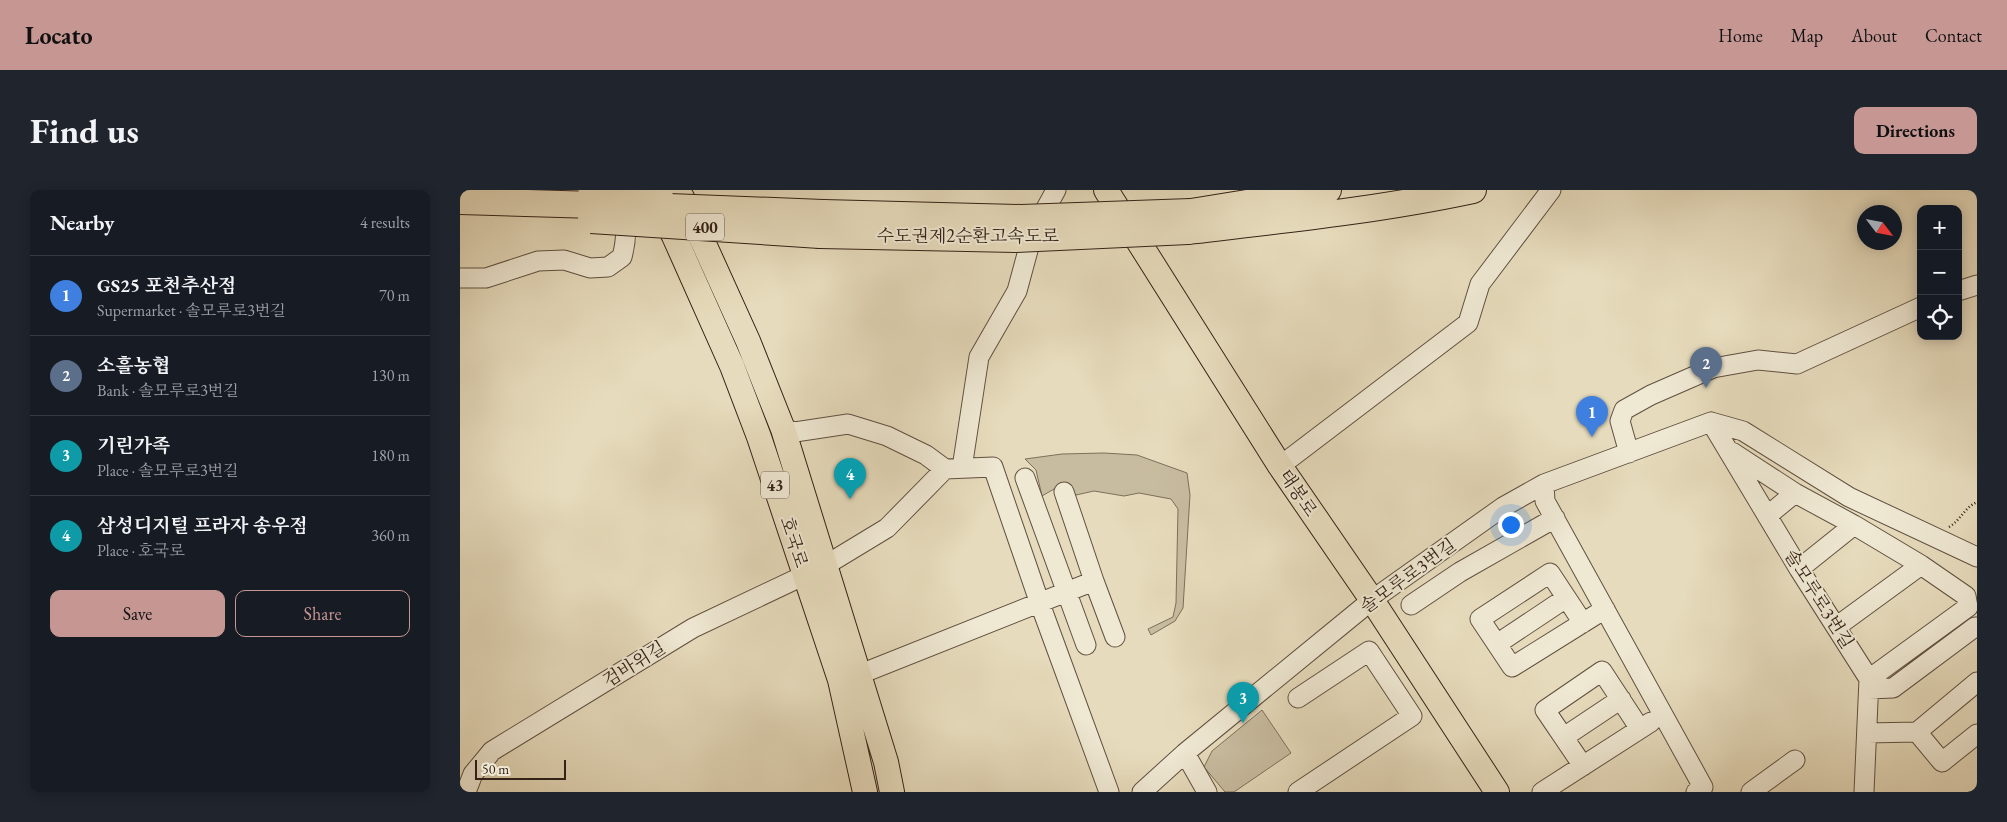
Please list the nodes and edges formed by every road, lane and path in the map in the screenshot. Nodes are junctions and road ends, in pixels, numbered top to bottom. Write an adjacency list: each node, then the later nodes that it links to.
1 (531, 190): 10 (highway)
2 (650, 190): 36 (main road, 호국로 / 43)
3 (678, 190): 19 (main road, 호국로 / 43)
4 (1056, 190): 23 (street)
5 (1106, 190): 22 (main road, 태봉로)
6 (1328, 190): 12 (highway, 수도권제2순환고속도로 / 400)
7 (1473, 190): 12 (highway, 수도권제2순환고속도로 / 400)
8 (1552, 190): 22 (street)
9 (460, 201): 10 (highway, 수도권제2순환고속도로 / 400)
10 (597, 202): 11 (highway, 수도권제2순환고속도로 / 400); 13 (highway, 수도권제2순환고속도로 / 400, bridge); 13 (highway, 수도권제2순환고속도로 / 400, bridge); 14 (street)
11 (460, 215)
12 (1190, 221): 13 (highway, 수도권제2순환고속도로 / 400, bridge)
13 (821, 224)
14 (460, 278)
15 (1977, 285): 16 (street)
16 (1962, 290)
17 (1917, 309): 21 (street)
18 (1712, 422): 20 (street, 솔모루로3번길); 21 (street, 솔모루로3번길); 32 (street)
19 (783, 429): 23 (street); 36 (main road, 호국로 / 43)
20 (1729, 450): 27 (street); 29 (street, 솔모루로3번길)
21 (1629, 453): 25 (street, 솔모루로3번길)
22 (1280, 466): 40 (main road, 태봉로)
23 (953, 469): 36 (street, 검바위길); 41 (street)
24 (1025, 478): 38 (street)
25 (1544, 484): 30 (street); 40 (street, 솔모루로3번길)
26 (1064, 492): 37 (street)
27 (1795, 493): 29 (street); 31 (street)
28 (1977, 502): 32 (path)
29 (1767, 516): 35 (street, 솔모루로3번길)
30 (1555, 518): 42 (street); 43 (street)
31 (1854, 525): 34 (street); 35 (street)
32 (1933, 536): 33 (street)
33 (1977, 557)
34 (1921, 565): 45 (street); 52 (street)
35 (1799, 569): 45 (street, 솔모루로3번길)
36 (816, 570): 50 (main road, 호국로 / 43); 65 (street, 검바위길); 66 (main road, 호국로 / 43)
37 (1094, 580): 38 (street); 47 (street)
38 (1065, 592): 41 (street); 49 (street)
39 (1566, 598): 44 (street); 48 (street); 48 (street)
40 (1372, 600): 61 (street, 솔모루로3번길); 73 (main road, 태봉로)
41 (1040, 601): 50 (street); 69 (street)
42 (1412, 605)
43 (1605, 609): 44 (street); 55 (street)
44 (1583, 623): 48 (street)
45 (1836, 627): 52 (street, 솔모루로3번길)
46 (1974, 627): 52 (street)
47 (1115, 637)
48 (1496, 644)
49 (1086, 645)
50 (858, 675): 63 (main road, 호국로 / 43)
51 (1977, 682): 57 (street)
52 (1869, 684): 58 (street)
53 (1298, 698): 72 (street)
54 (1621, 699): 56 (street); 60 (street); 60 (street)
55 (1663, 714): 56 (street); 75 (street)
56 (1640, 729): 64 (street)
57 (1917, 732): 58 (street); 59 (street)
58 (1867, 733): 77 (street)
59 (1977, 734)
60 (1564, 737): 64 (street)
61 (1185, 753): 70 (street, 솔모루로3번길); 71 (street)
62 (1795, 760): 76 (street)
63 (886, 762): 67 (main road, 호국로 / 43); 68 (main road)
64 (1583, 766): 74 (street)
65 (466, 792)
66 (865, 792)
67 (892, 792)
68 (902, 792)
69 (1109, 792)
70 (1142, 792)
71 (1207, 792)
72 (1298, 792)
73 (1498, 792)
74 (1542, 792)
75 (1696, 792)
76 (1751, 792)
77 (1864, 792)

